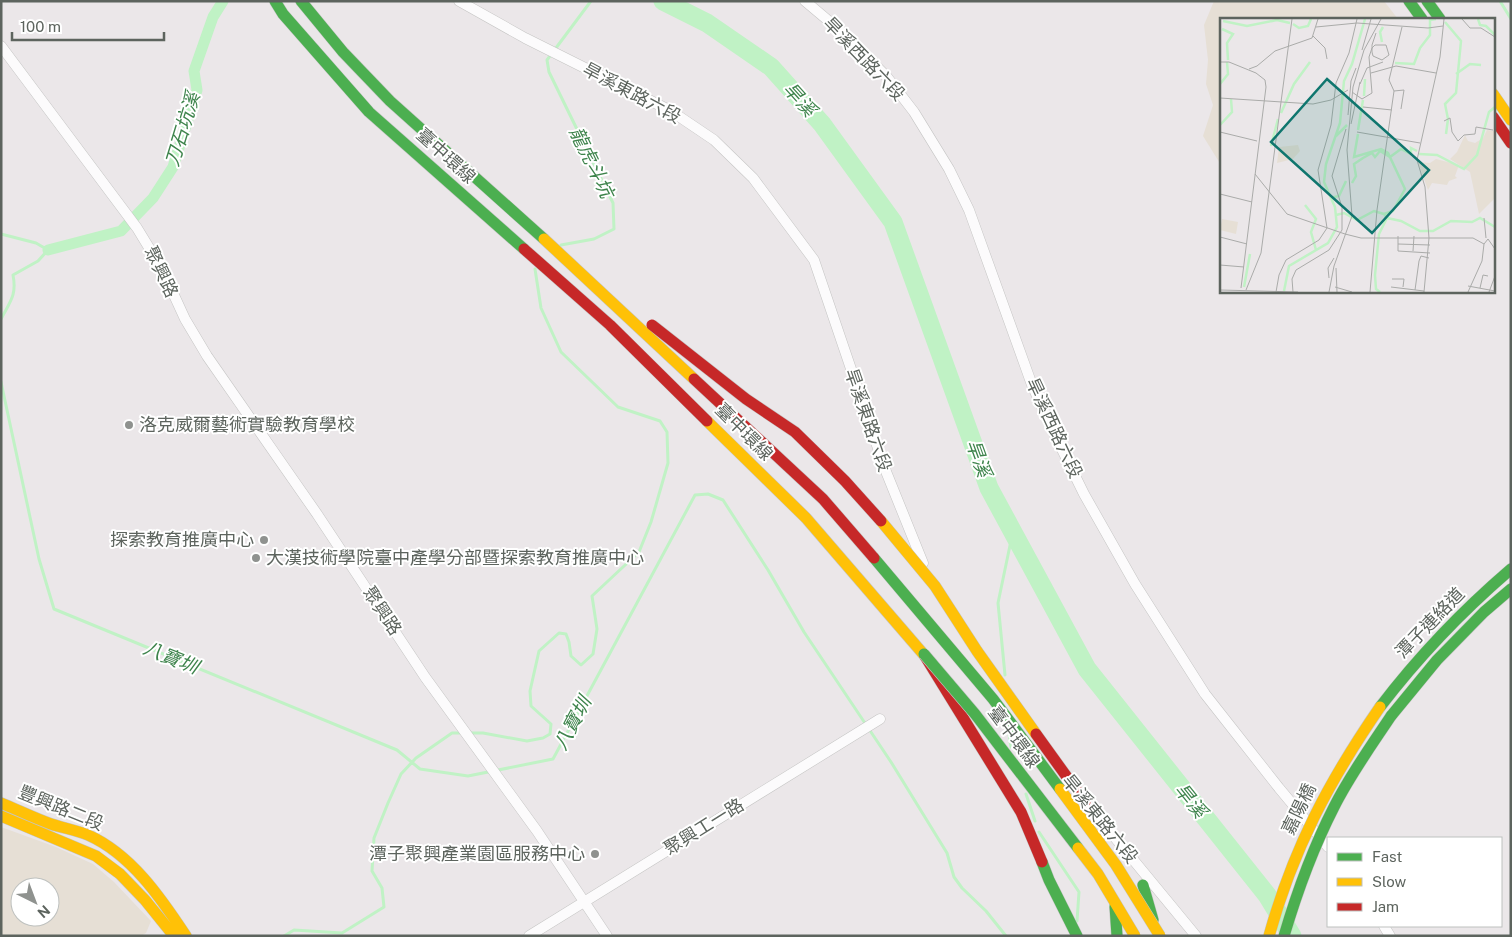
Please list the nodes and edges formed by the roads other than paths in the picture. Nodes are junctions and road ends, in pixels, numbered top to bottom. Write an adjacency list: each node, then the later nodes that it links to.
1 (275, 1): 17 (main road, 臺中環線)
2 (300, 1): 14 (main road, 臺中環線)
3 (459, 1): 34 (street, 旱溪東路六段)
4 (805, 1): 24 (street, 旱溪西路六段)
5 (1409, 1): 7 (main road)
6 (1427, 1): 8 (main road)
7 (1421, 18)
8 (1439, 18)
9 (1, 46): 25 (street, 聚興路)
10 (1494, 95): 12 (main road)
11 (1494, 118): 13 (main road)
12 (1511, 120)
13 (1511, 143)
14 (544, 239): 21 (main road, bridge); 33 (main road, 臺中環線, bridge)
15 (1511, 569): 18 (main road, 潭子連絡道)
16 (1511, 589): 19 (main road, 潭子連絡道)
17 (924, 654): 30 (main road, bridge); 32 (main road, 臺中環線, bridge)
18 (1380, 707): 35 (main road, 嘉陽橋, bridge)
19 (1391, 716): 36 (main road, 嘉陽橋, bridge)
20 (880, 719): 25 (street, 聚興工一路)
21 (1058, 766): 31 (main road, bridge); 33 (main road, bridge)
22 (1, 803): 27 (main road, 豐興路二段)
23 (1, 816): 26 (main road, 豐興路二段)
24 (1327, 846)
25 (584, 901): 28 (street, 聚興工一路); 29 (street, 聚興路)
26 (174, 936)
27 (186, 936)
28 (529, 936)
29 (606, 936)
30 (1076, 936)
31 (1118, 936)
32 (1136, 936)
33 (1159, 936)
34 (1196, 936)
35 (1268, 936)
36 (1284, 936)

